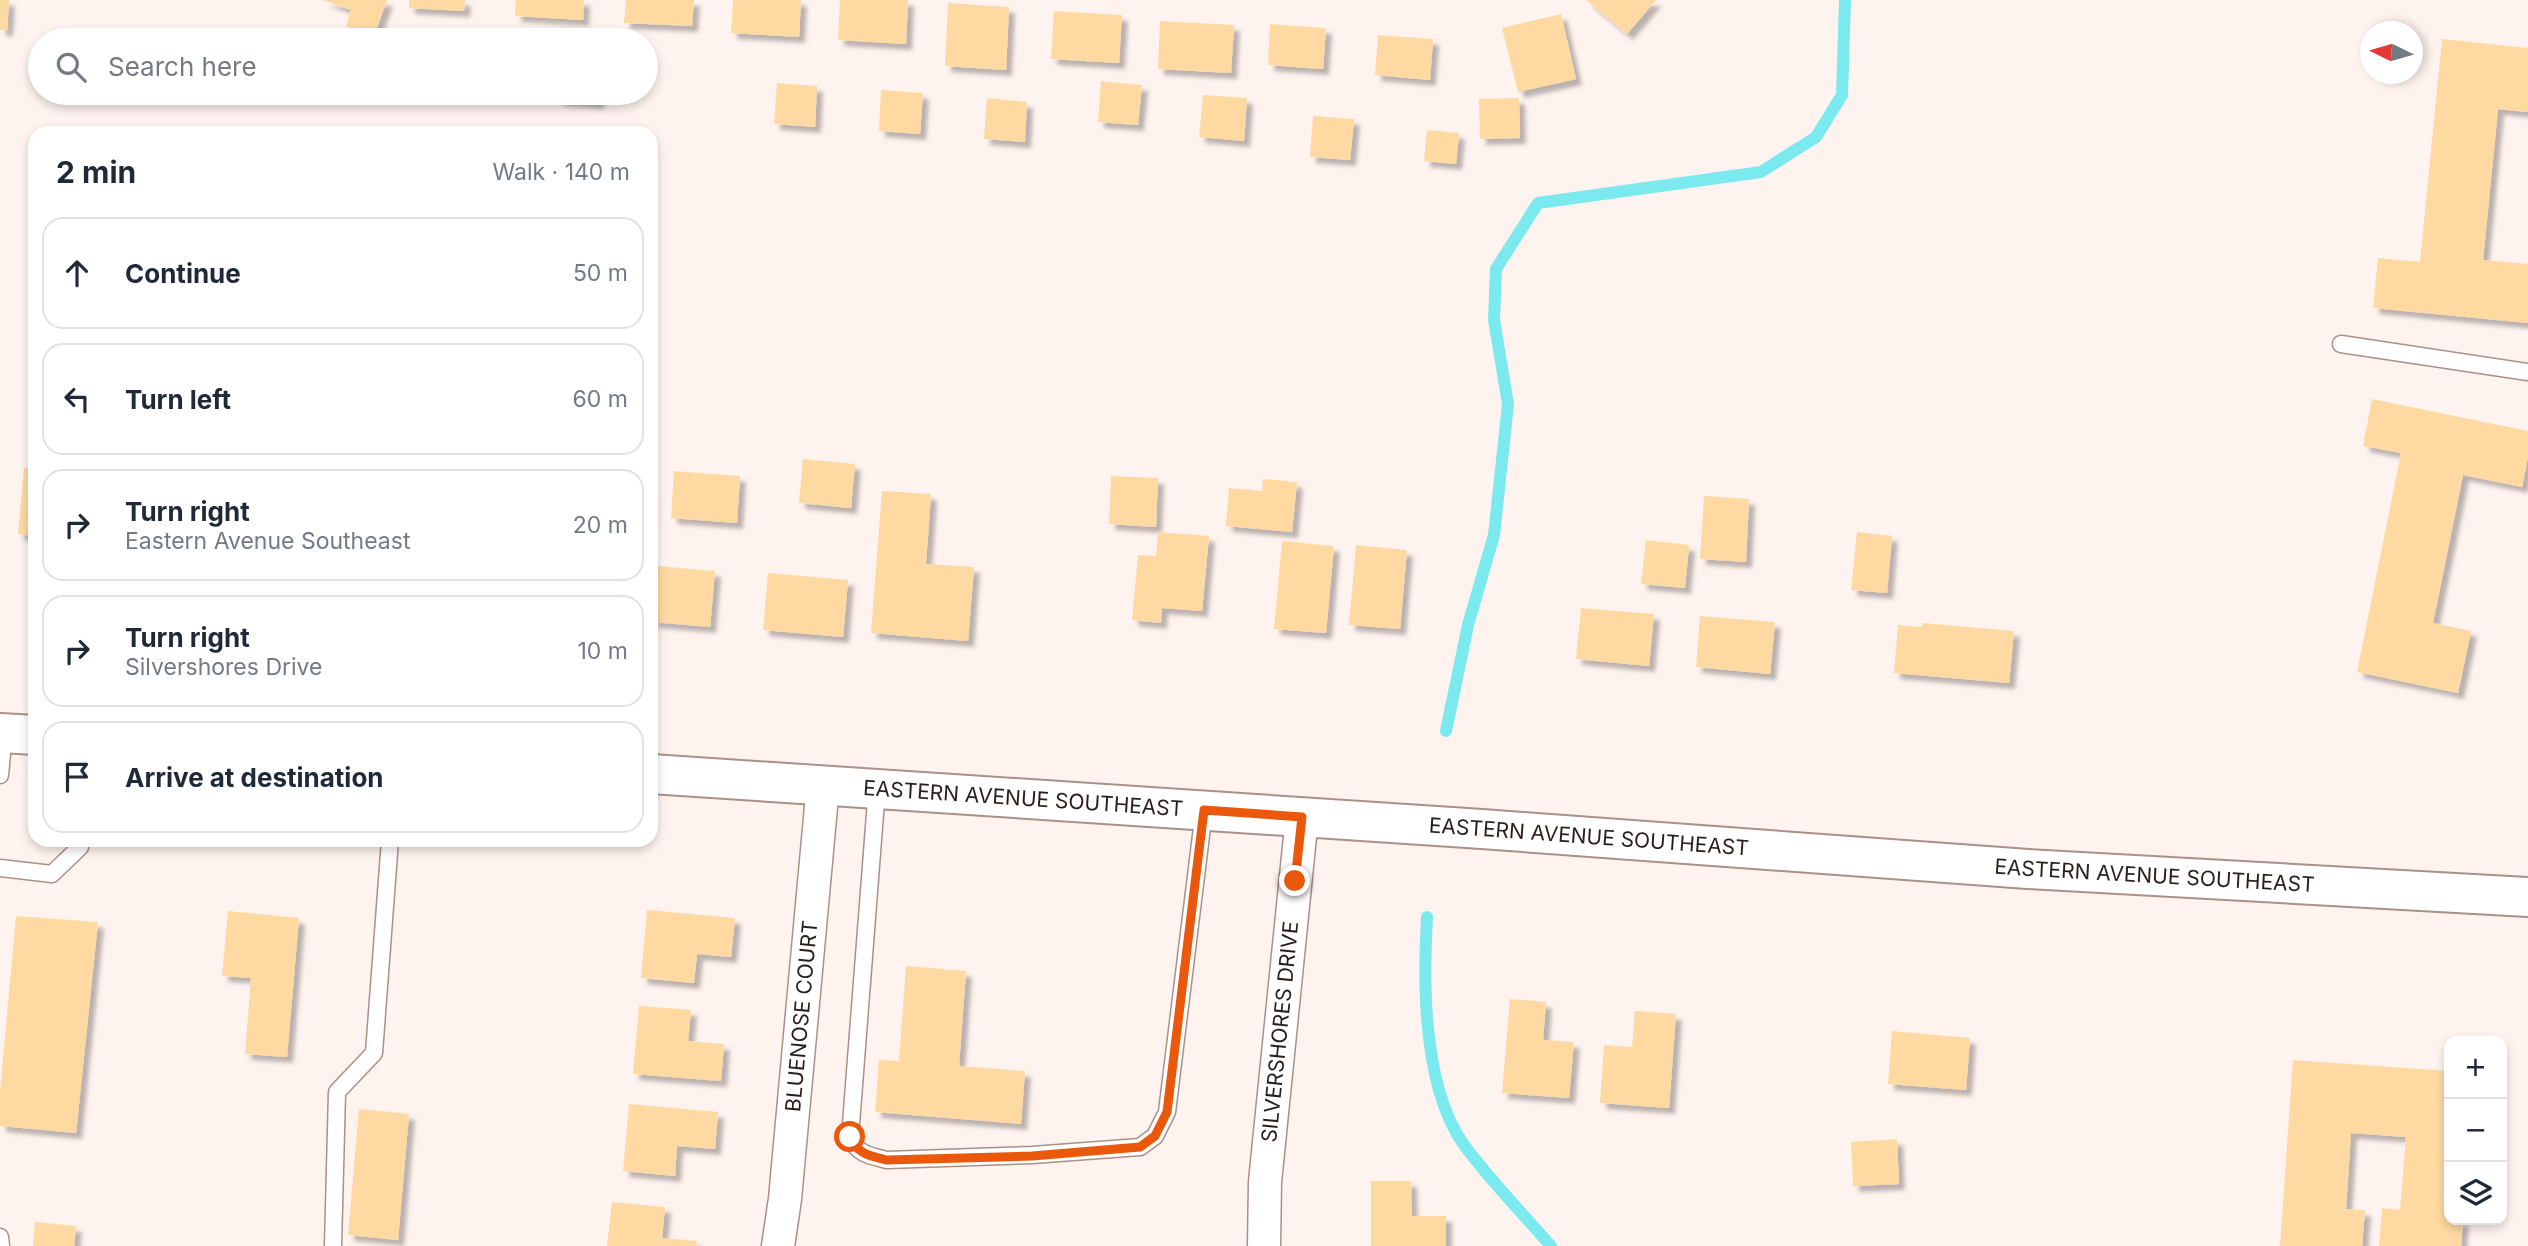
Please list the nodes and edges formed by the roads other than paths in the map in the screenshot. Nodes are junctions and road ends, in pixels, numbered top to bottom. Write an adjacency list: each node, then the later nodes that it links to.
1 (2341, 344): 2 (lane)
2 (2528, 372)
3 (13, 734): 5 (lane)
4 (658, 774): 6 (street, EASTERN AVENUE SOUTHEAST)
5 (0, 775)
6 (823, 785): 7 (street, EASTERN AVENUE SOUTHEAST); 17 (street, BLUENOSE COURT)
7 (877, 788): 8 (street, EASTERN AVENUE SOUTHEAST); 8 (lane)
8 (1204, 810): 9 (street, EASTERN AVENUE SOUTHEAST)
9 (1302, 817): 13 (street, EASTERN AVENUE SOUTHEAST); 18 (street, SILVERSHORES DRIVE)
10 (80, 847): 12 (lane)
11 (389, 847): 16 (lane)
12 (0, 868)
13 (2528, 897)
14 (0, 1237): 15 (lane)
15 (1, 1246)
16 (333, 1246)
17 (778, 1246)
18 (1264, 1246)

